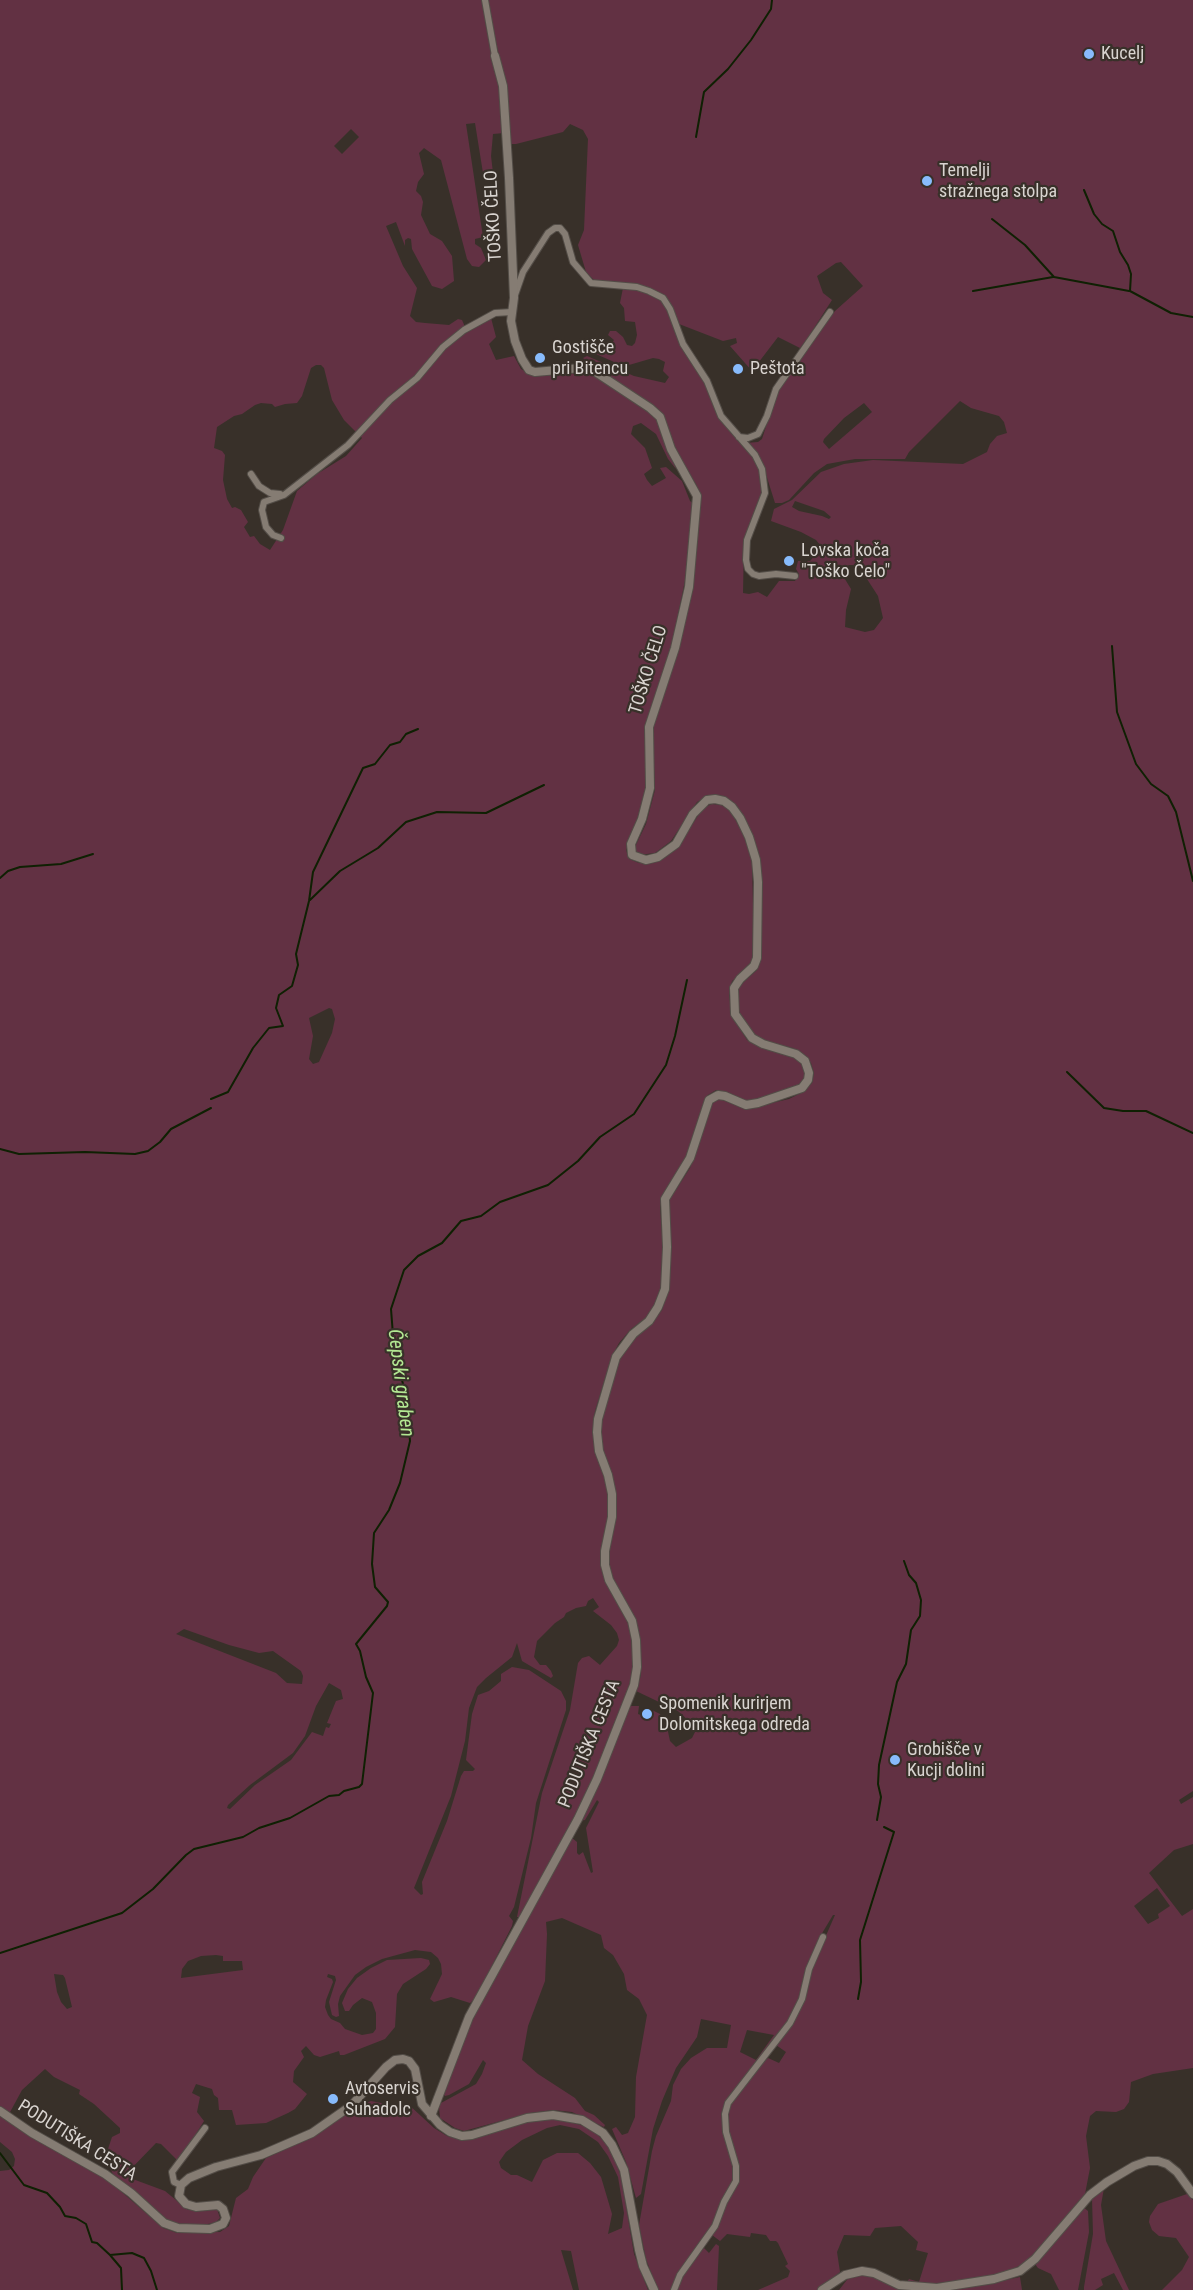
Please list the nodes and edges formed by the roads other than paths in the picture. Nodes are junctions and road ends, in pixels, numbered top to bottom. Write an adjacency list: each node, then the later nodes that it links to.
1 (485, 0): 2 (street, TOŠKO ČELO)
2 (495, 56): 3 (street, TOŠKO ČELO)
3 (514, 298): 4 (street, TOŠKO ČELO); 6 (street)
4 (512, 312): 8 (street); 11 (street, TOŠKO ČELO)
5 (830, 312): 6 (street)
6 (739, 437): 10 (street)
7 (250, 474): 8 (street)
8 (284, 495): 9 (street)
9 (280, 538)
10 (795, 576)
11 (658, 1307): 14 (street, PODUTIŠKA CESTA)
12 (823, 1937): 19 (street)
13 (0, 2111): 16 (street, PODUTIŠKA CESTA)
14 (431, 2116): 16 (street); 18 (street)
15 (205, 2128): 16 (street)
16 (181, 2186)
17 (1193, 2194): 20 (street)
18 (654, 2290)
19 (674, 2290)
20 (822, 2290)

